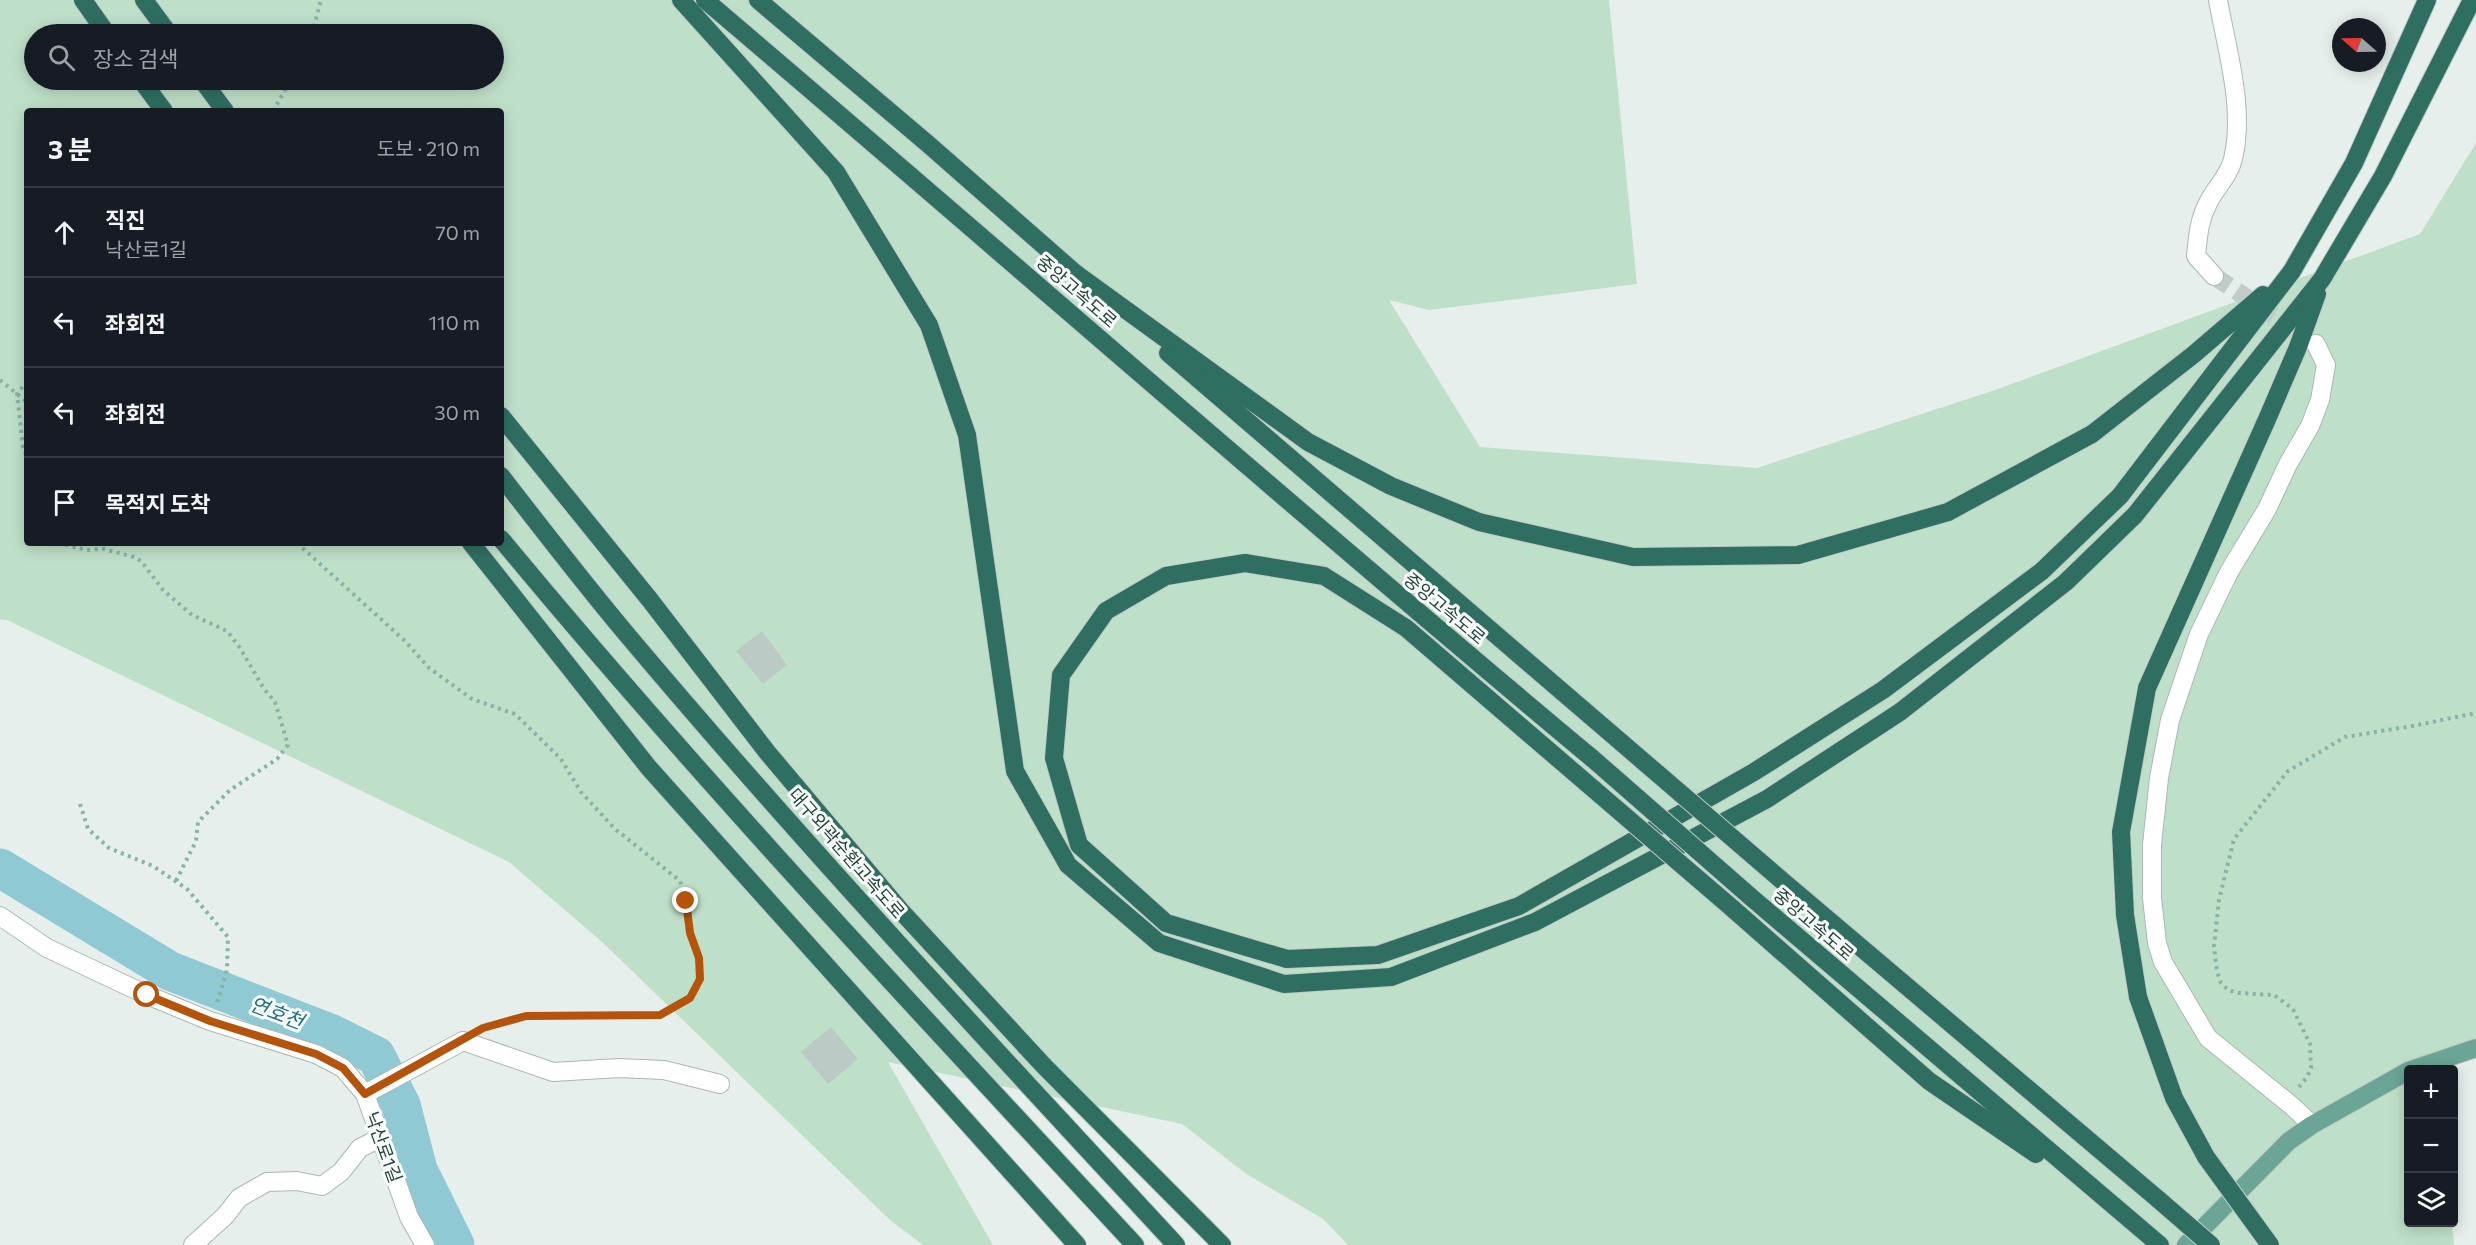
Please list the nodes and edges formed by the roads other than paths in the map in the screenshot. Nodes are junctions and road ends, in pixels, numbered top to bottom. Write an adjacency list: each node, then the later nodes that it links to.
1 (83, 0): 9 (highway)
2 (144, 0): 10 (highway)
3 (681, 0): 20 (highway)
4 (705, 0): 34 (highway, 중앙고속도로, bridge)
5 (758, 0): 18 (highway, 중앙고속도로)
6 (2218, 0): 19 (street)
7 (2427, 0): 17 (highway)
8 (2472, 0): 20 (highway)
9 (100, 24)
10 (162, 24)
11 (140, 90): 14 (highway)
12 (148, 90): 15 (highway)
13 (210, 90): 16 (highway)
14 (150, 108)
15 (162, 108)
16 (224, 108)
17 (2292, 271): 18 (highway); 34 (highway, bridge)
18 (1075, 273): 43 (highway, 중앙고속도로, bridge)
19 (2214, 276)
20 (2322, 279): 44 (highway, bridge)
21 (2316, 344): 32 (street)
22 (504, 420): 40 (highway)
23 (504, 480): 39 (highway, 대구외곽순환고속도로)
24 (504, 543): 38 (highway)
25 (473, 546): 37 (highway)
26 (0, 916): 31 (street, 낙산로1길)
27 (2476, 1048): 28 (main road)
28 (2425, 1065)
29 (2404, 1073): 32 (main road)
30 (720, 1084): 31 (street)
31 (371, 1091): 33 (street, 낙산로1길)
32 (2312, 1125): 42 (main road)
33 (380, 1138): 35 (street); 36 (street, 낙산로1길)
34 (2124, 1215): 41 (highway, 중앙고속도로)
35 (193, 1245)
36 (425, 1245)
37 (1077, 1245)
38 (1136, 1245)
39 (1176, 1245)
40 (1222, 1245)
41 (2160, 1245)
42 (2186, 1245)
43 (2211, 1245)
44 (2270, 1245)

